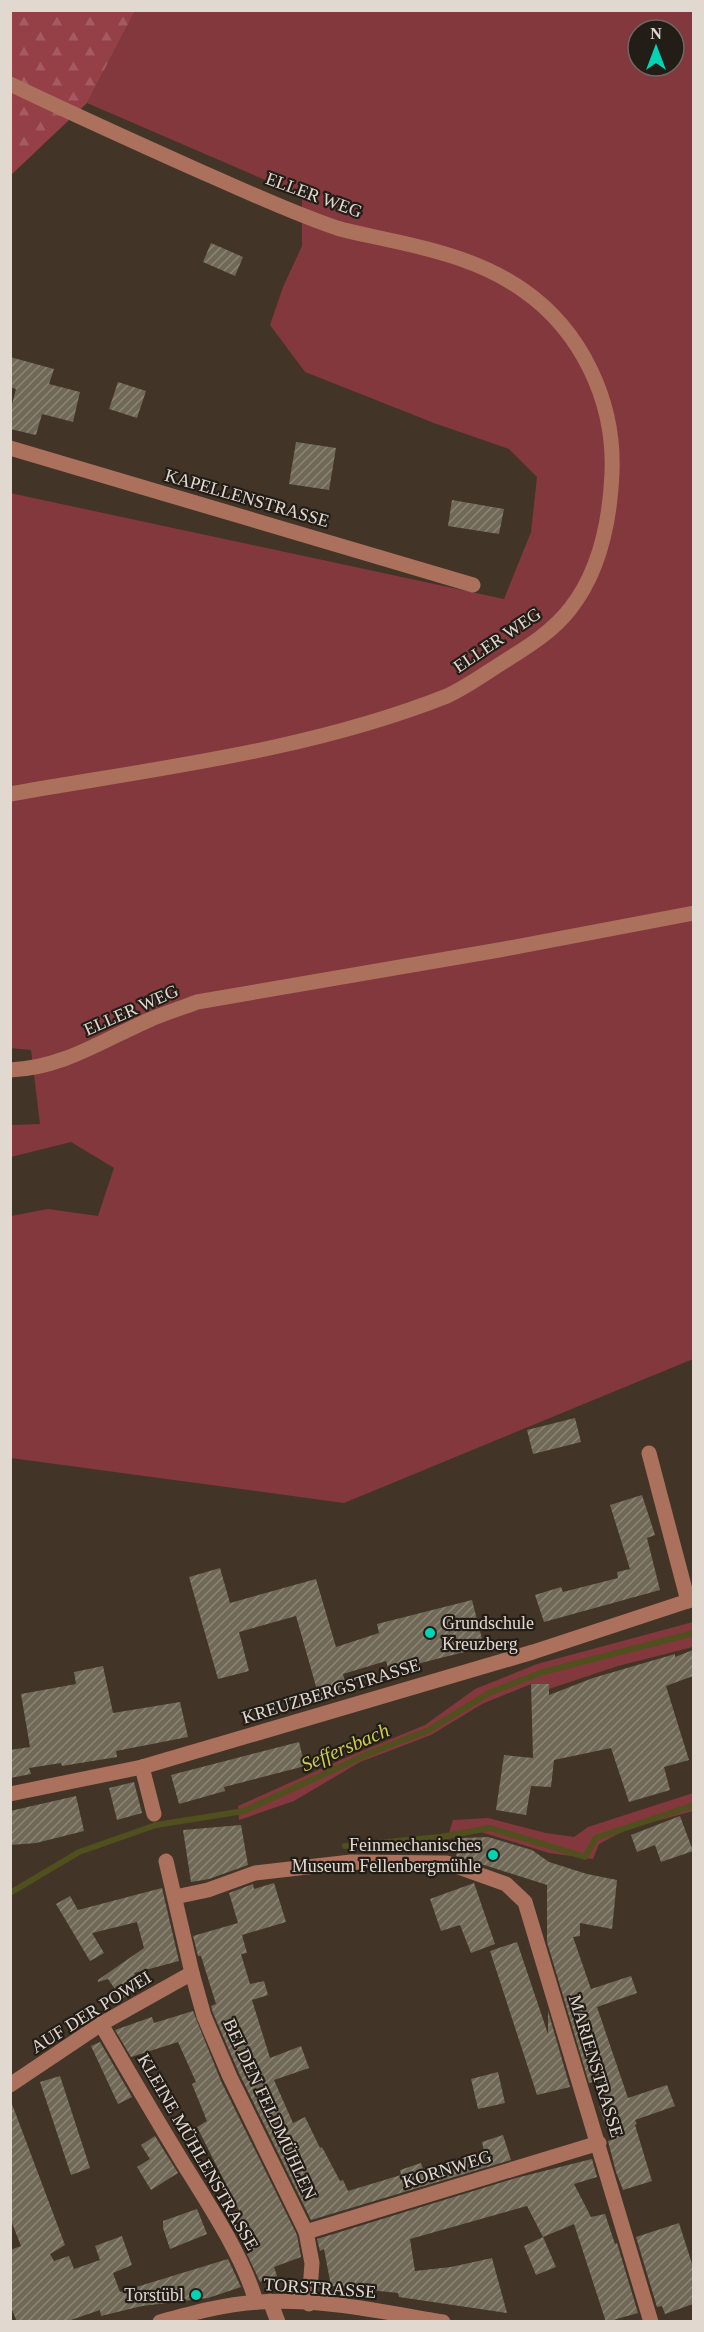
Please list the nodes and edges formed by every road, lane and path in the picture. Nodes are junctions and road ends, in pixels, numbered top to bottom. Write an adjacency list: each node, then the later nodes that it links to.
1 (10, 84): 4 (street, ELLER WEG)
2 (10, 448): 3 (street, KAPELLENSTRASSE)
3 (473, 585)
4 (10, 794)
5 (693, 913): 6 (street, ELLER WEG)
6 (10, 1070)
7 (649, 1453): 8 (street)
8 (691, 1600): 9 (street, KREUZBERGSTRASSE)
9 (142, 1767): 10 (street, KREUZBERGSTRASSE); 11 (street)
10 (10, 1794)
11 (154, 1814)
12 (166, 1861): 13 (street, BEI DEN FELDMÜHLEN)
13 (175, 1896): 14 (street, BEI DEN FELDMÜHLEN); 17 (street, MARIENSTRASSE)
14 (192, 1973): 15 (street, AUF DER POWEI); 18 (street, BEI DEN FELDMÜHLEN)
15 (101, 2024): 16 (street, AUF DER POWEI); 19 (street, KLEINE MÜHLENSTRASSE)
16 (10, 2085)
17 (599, 2143): 18 (street, KORNWEG); 24 (street, MARIENSTRASSE)
18 (306, 2232): 20 (street, BEI DEN FELDMÜHLEN)
19 (263, 2302): 20 (street, TORSTRASSE); 21 (street, TORSTRASSE); 22 (street, KLEINE MÜHLENSTRASSE)
20 (309, 2304): 23 (street, TORSTRASSE)
21 (160, 2322)
22 (278, 2322)
23 (443, 2322)
24 (651, 2322)

